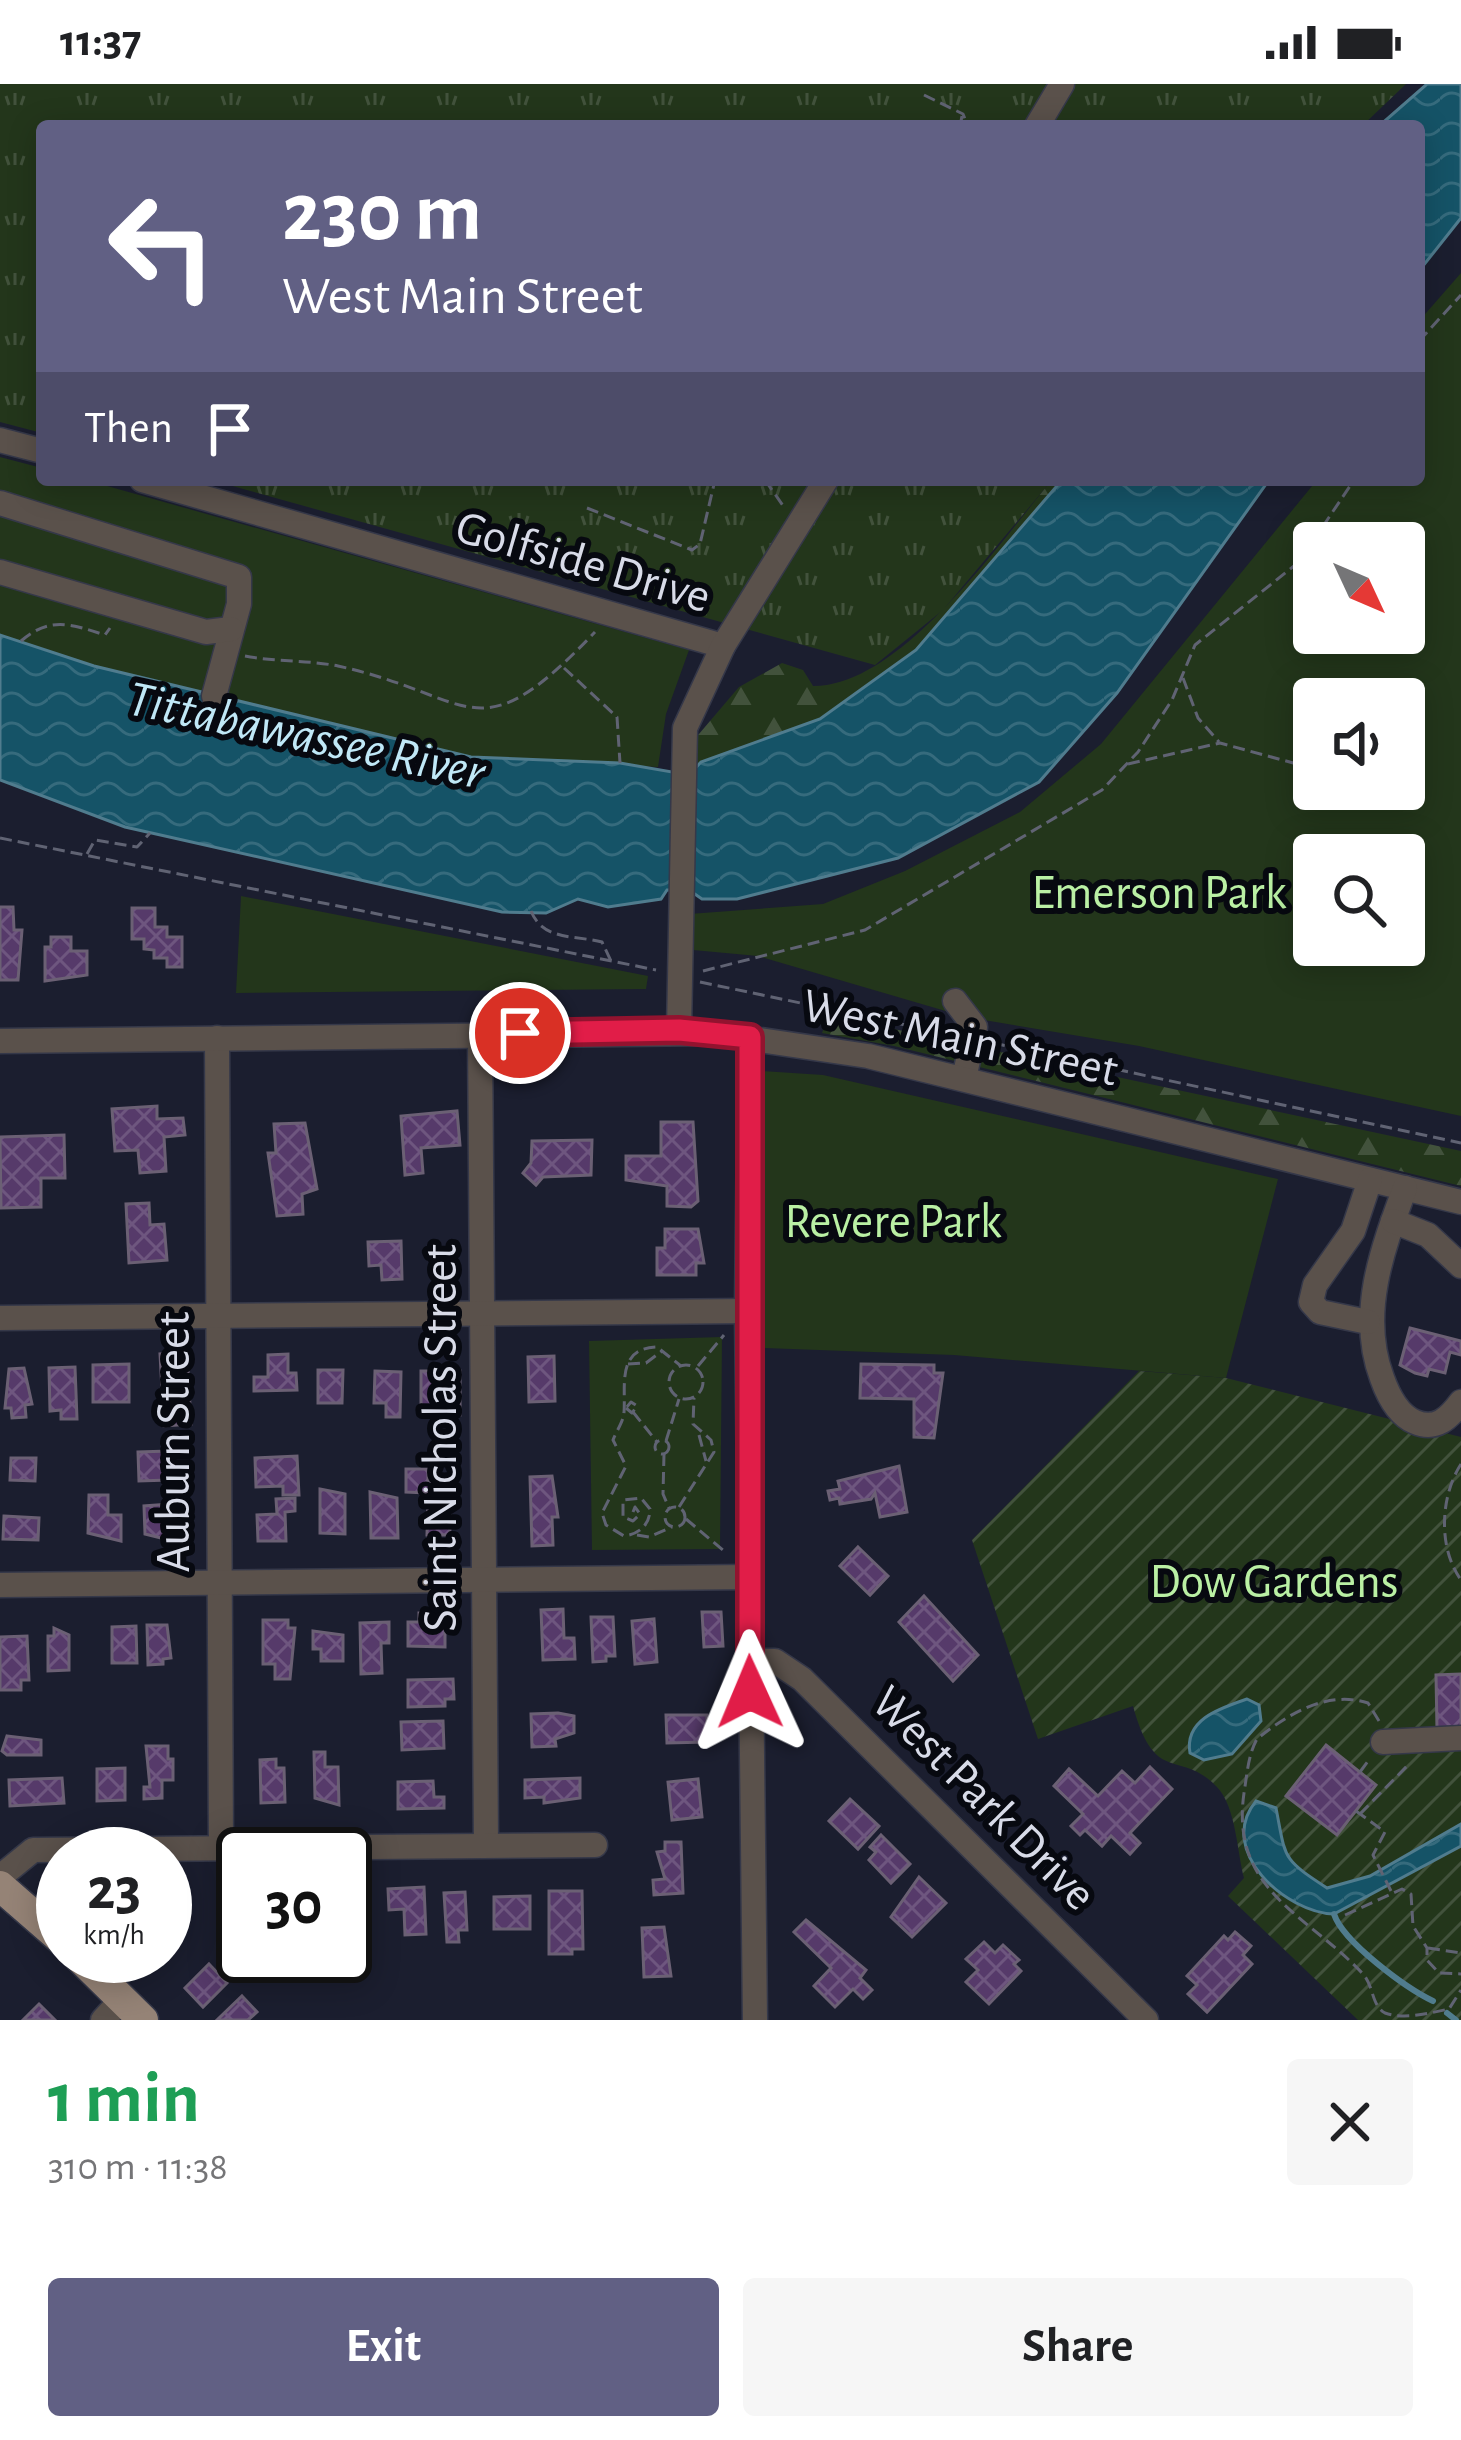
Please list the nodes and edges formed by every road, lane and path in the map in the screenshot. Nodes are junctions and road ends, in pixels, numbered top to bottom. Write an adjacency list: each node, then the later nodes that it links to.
1 (1062, 84): 6 (street)
2 (923, 94): 3 (path)
3 (963, 114): 4 (path); 5 (path)
4 (962, 120)
5 (966, 120)
6 (1041, 120)
7 (1461, 295): 8 (path)
8 (1425, 334)
9 (2, 448): 10 (street)
10 (36, 451)
11 (163, 486): 24 (street, Golfside Drive)
12 (714, 486): 17 (path)
13 (770, 486): 18 (path)
14 (822, 486): 24 (street)
15 (1350, 486): 26 (path)
16 (0, 503): 22 (street)
17 (587, 508)
18 (785, 508)
19 (0, 572): 22 (street)
20 (113, 621): 23 (path)
21 (596, 632): 25 (path)
22 (229, 640): 25 (path); 27 (street)
23 (21, 641)
24 (723, 646): 37 (street)
25 (563, 667): 29 (path)
26 (1182, 675): 28 (path); 31 (path)
27 (214, 696)
28 (1220, 743): 30 (path); 31 (path)
29 (620, 763)
30 (1293, 763)
31 (1127, 764): 37 (path)
32 (150, 832): 34 (path)
33 (0, 838): 34 (path)
34 (87, 856): 36 (path)
35 (531, 911): 36 (path)
36 (610, 962): 37 (path)
37 (678, 977): 39 (street); 43 (path)
38 (955, 1001): 43 (street)
39 (679, 1030): 40 (street, West Main Street); 41 (street, West Main Street)
40 (480, 1034): 42 (street, West Main Street); 53 (street, Saint Nicholas Street)
41 (750, 1037): 45 (street, West Main Street); 52 (street)
42 (217, 1038): 44 (street, West Main Street); 54 (street, Auburn Street)
43 (974, 1039): 45 (street); 46 (path)
44 (0, 1041)
45 (964, 1078): 47 (street, West Main Street)
46 (1461, 1143)
47 (1370, 1180): 48 (street, West Main Street); 56 (street)
48 (1405, 1188): 49 (street, West Main Street); 50 (street)
49 (1461, 1202)
50 (1393, 1221): 51 (street); 56 (street)
51 (1461, 1266)
52 (747, 1311): 53 (street); 80 (street)
53 (484, 1313): 54 (street); 81 (street, Saint Nicholas Street)
54 (216, 1316): 55 (street); 83 (street, Auburn Street)
55 (0, 1318)
56 (1368, 1322): 64 (street)
57 (724, 1335): 61 (path)
58 (662, 1349): 59 (path); 59 (path); 60 (path)
59 (628, 1364): 65 (path)
60 (681, 1366): 61 (path); 62 (path)
61 (696, 1368): 63 (path)
62 (680, 1398): 63 (path); 69 (path)
63 (694, 1398): 67 (path)
64 (1461, 1402)
65 (625, 1409): 66 (path); 66 (path); 78 (path)
66 (633, 1412): 68 (path)
67 (698, 1434): 71 (path); 71 (path)
68 (657, 1442): 69 (path); 70 (path)
69 (666, 1442): 70 (path)
70 (664, 1454): 73 (path)
71 (706, 1462): 74 (path)
72 (1461, 1464): 82 (path)
73 (669, 1508): 74 (path); 77 (path)
74 (679, 1508): 76 (path)
75 (633, 1512): 78 (path)
76 (685, 1518): 77 (path); 79 (path)
77 (673, 1526): 78 (path)
78 (635, 1533)
79 (724, 1551)
80 (749, 1577): 81 (street); 85 (street)
81 (485, 1578): 83 (street); 90 (street, Saint Nicholas Street)
82 (1461, 1580)
83 (218, 1583): 84 (street); 89 (street, Auburn Street)
84 (0, 1585)
85 (749, 1661): 105 (street); 106 (street, West Park Drive)
86 (1461, 1738): 87 (street)
87 (1415, 1741): 88 (street); 96 (path)
88 (1383, 1742): 103 (path)
89 (221, 1827)
90 (486, 1843): 91 (street); 92 (street)
91 (372, 1844)
92 (595, 1845)
93 (216, 1846): 94 (street)
94 (0, 1877)
95 (0, 1886): 98 (main road)
96 (1393, 1895): 97 (path); 99 (path)
97 (1345, 1915)
98 (36, 1917)
99 (1426, 1948): 100 (path); 101 (path)
100 (1461, 1953)
101 (1461, 1974)
102 (99, 1983): 104 (main road)
103 (1461, 1990)
104 (123, 2013)
105 (755, 2020)
106 (1146, 2020)

